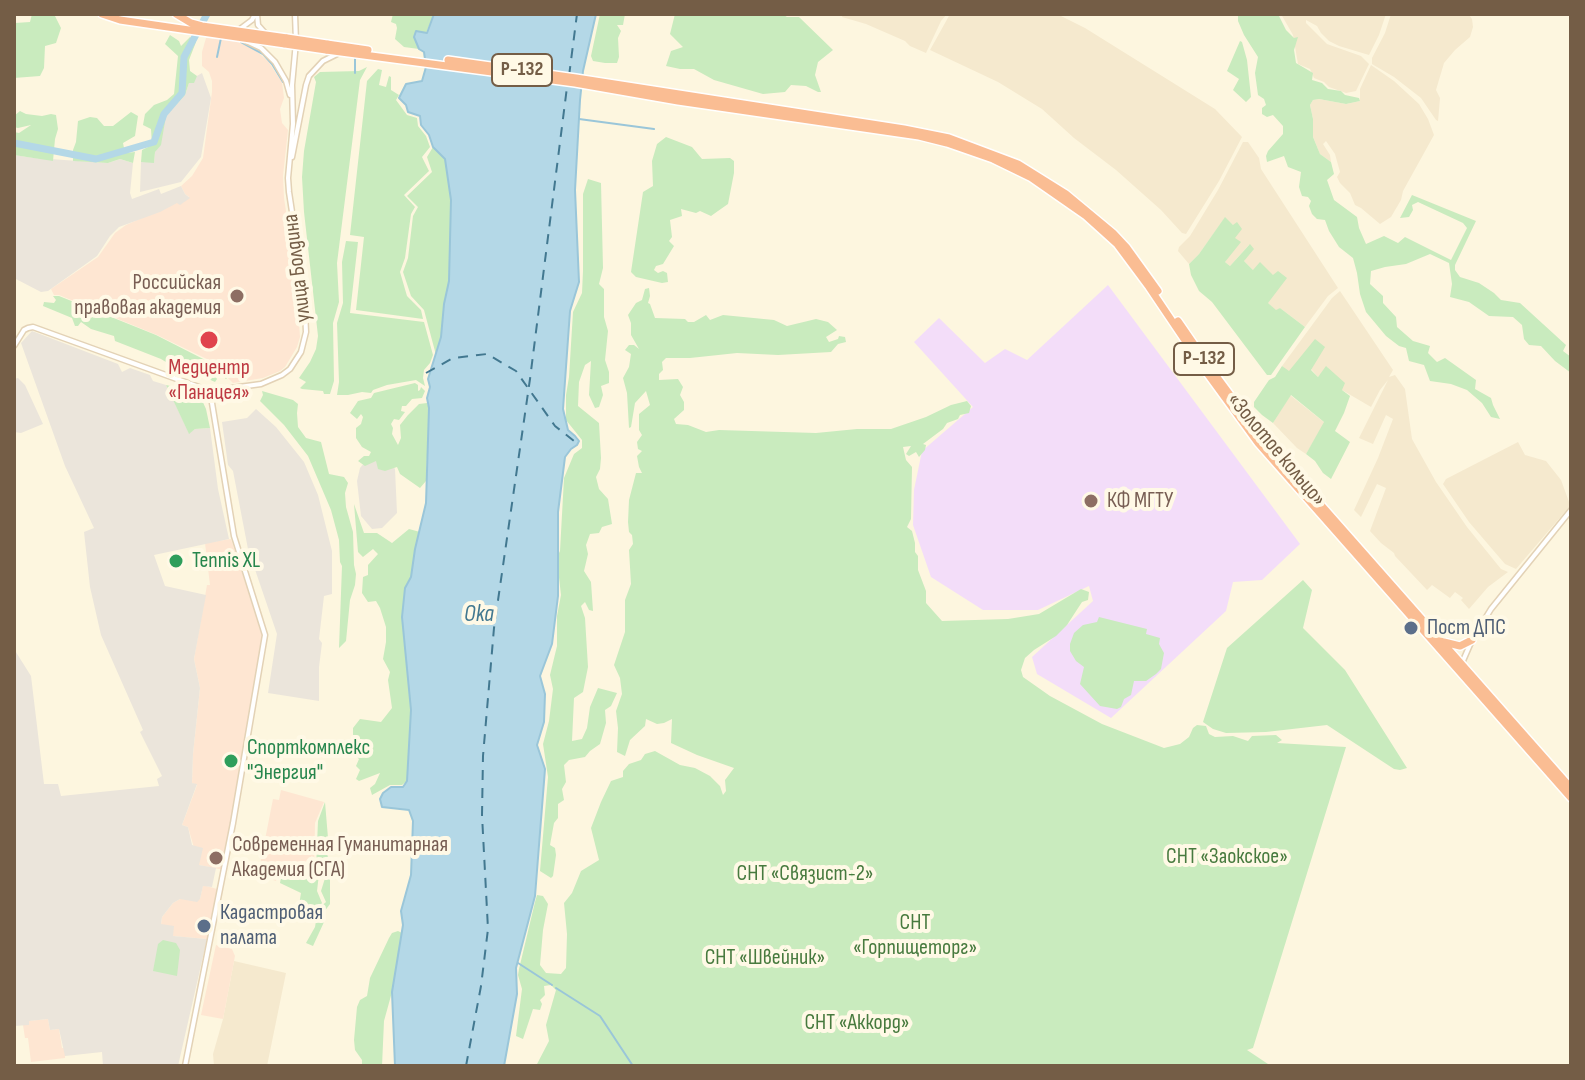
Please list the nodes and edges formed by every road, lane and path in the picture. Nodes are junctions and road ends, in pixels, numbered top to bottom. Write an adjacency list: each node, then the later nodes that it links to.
1 (102, 14): 5 (highway, Р-132)
2 (176, 14): 5 (highway, Р-132)
3 (256, 14): 5 (main road); 6 (main road)
4 (295, 14): 12 (main road, улица Болдина)
5 (235, 34): 6 (highway, Р-132); 7 (highway, Р-132); 12 (main road)
6 (268, 36): 7 (highway, Р-132)
7 (286, 41): 8 (highway, Р-132, bridge)
8 (327, 47): 9 (highway, Р-132); 10 (highway, Р-132)
9 (342, 52): 10 (highway, Р-132); 13 (main road)
10 (364, 52): 11 (highway, Р-132)
11 (678, 98): 18 (highway, «Золотое кольцо» / Р-132); 19 (highway, «Золотое кольцо» / Р-132)
12 (292, 102): 13 (main road, улица Болдина)
13 (290, 163): 15 (main road, улица Болдина)
14 (14, 346): 15 (main road, улица Болдина)
15 (210, 391): 22 (main road)
16 (1571, 510): 17 (main road)
17 (1472, 640): 18 (highway); 19 (main road)
18 (1444, 642): 19 (highway, «Золотое кольцо» / Р-132)
19 (1460, 667): 20 (highway, «Золотое кольцо» / Р-132); 21 (highway, «Золотое кольцо» / Р-132)
20 (1571, 788)
21 (1571, 798)
22 (185, 1066)

